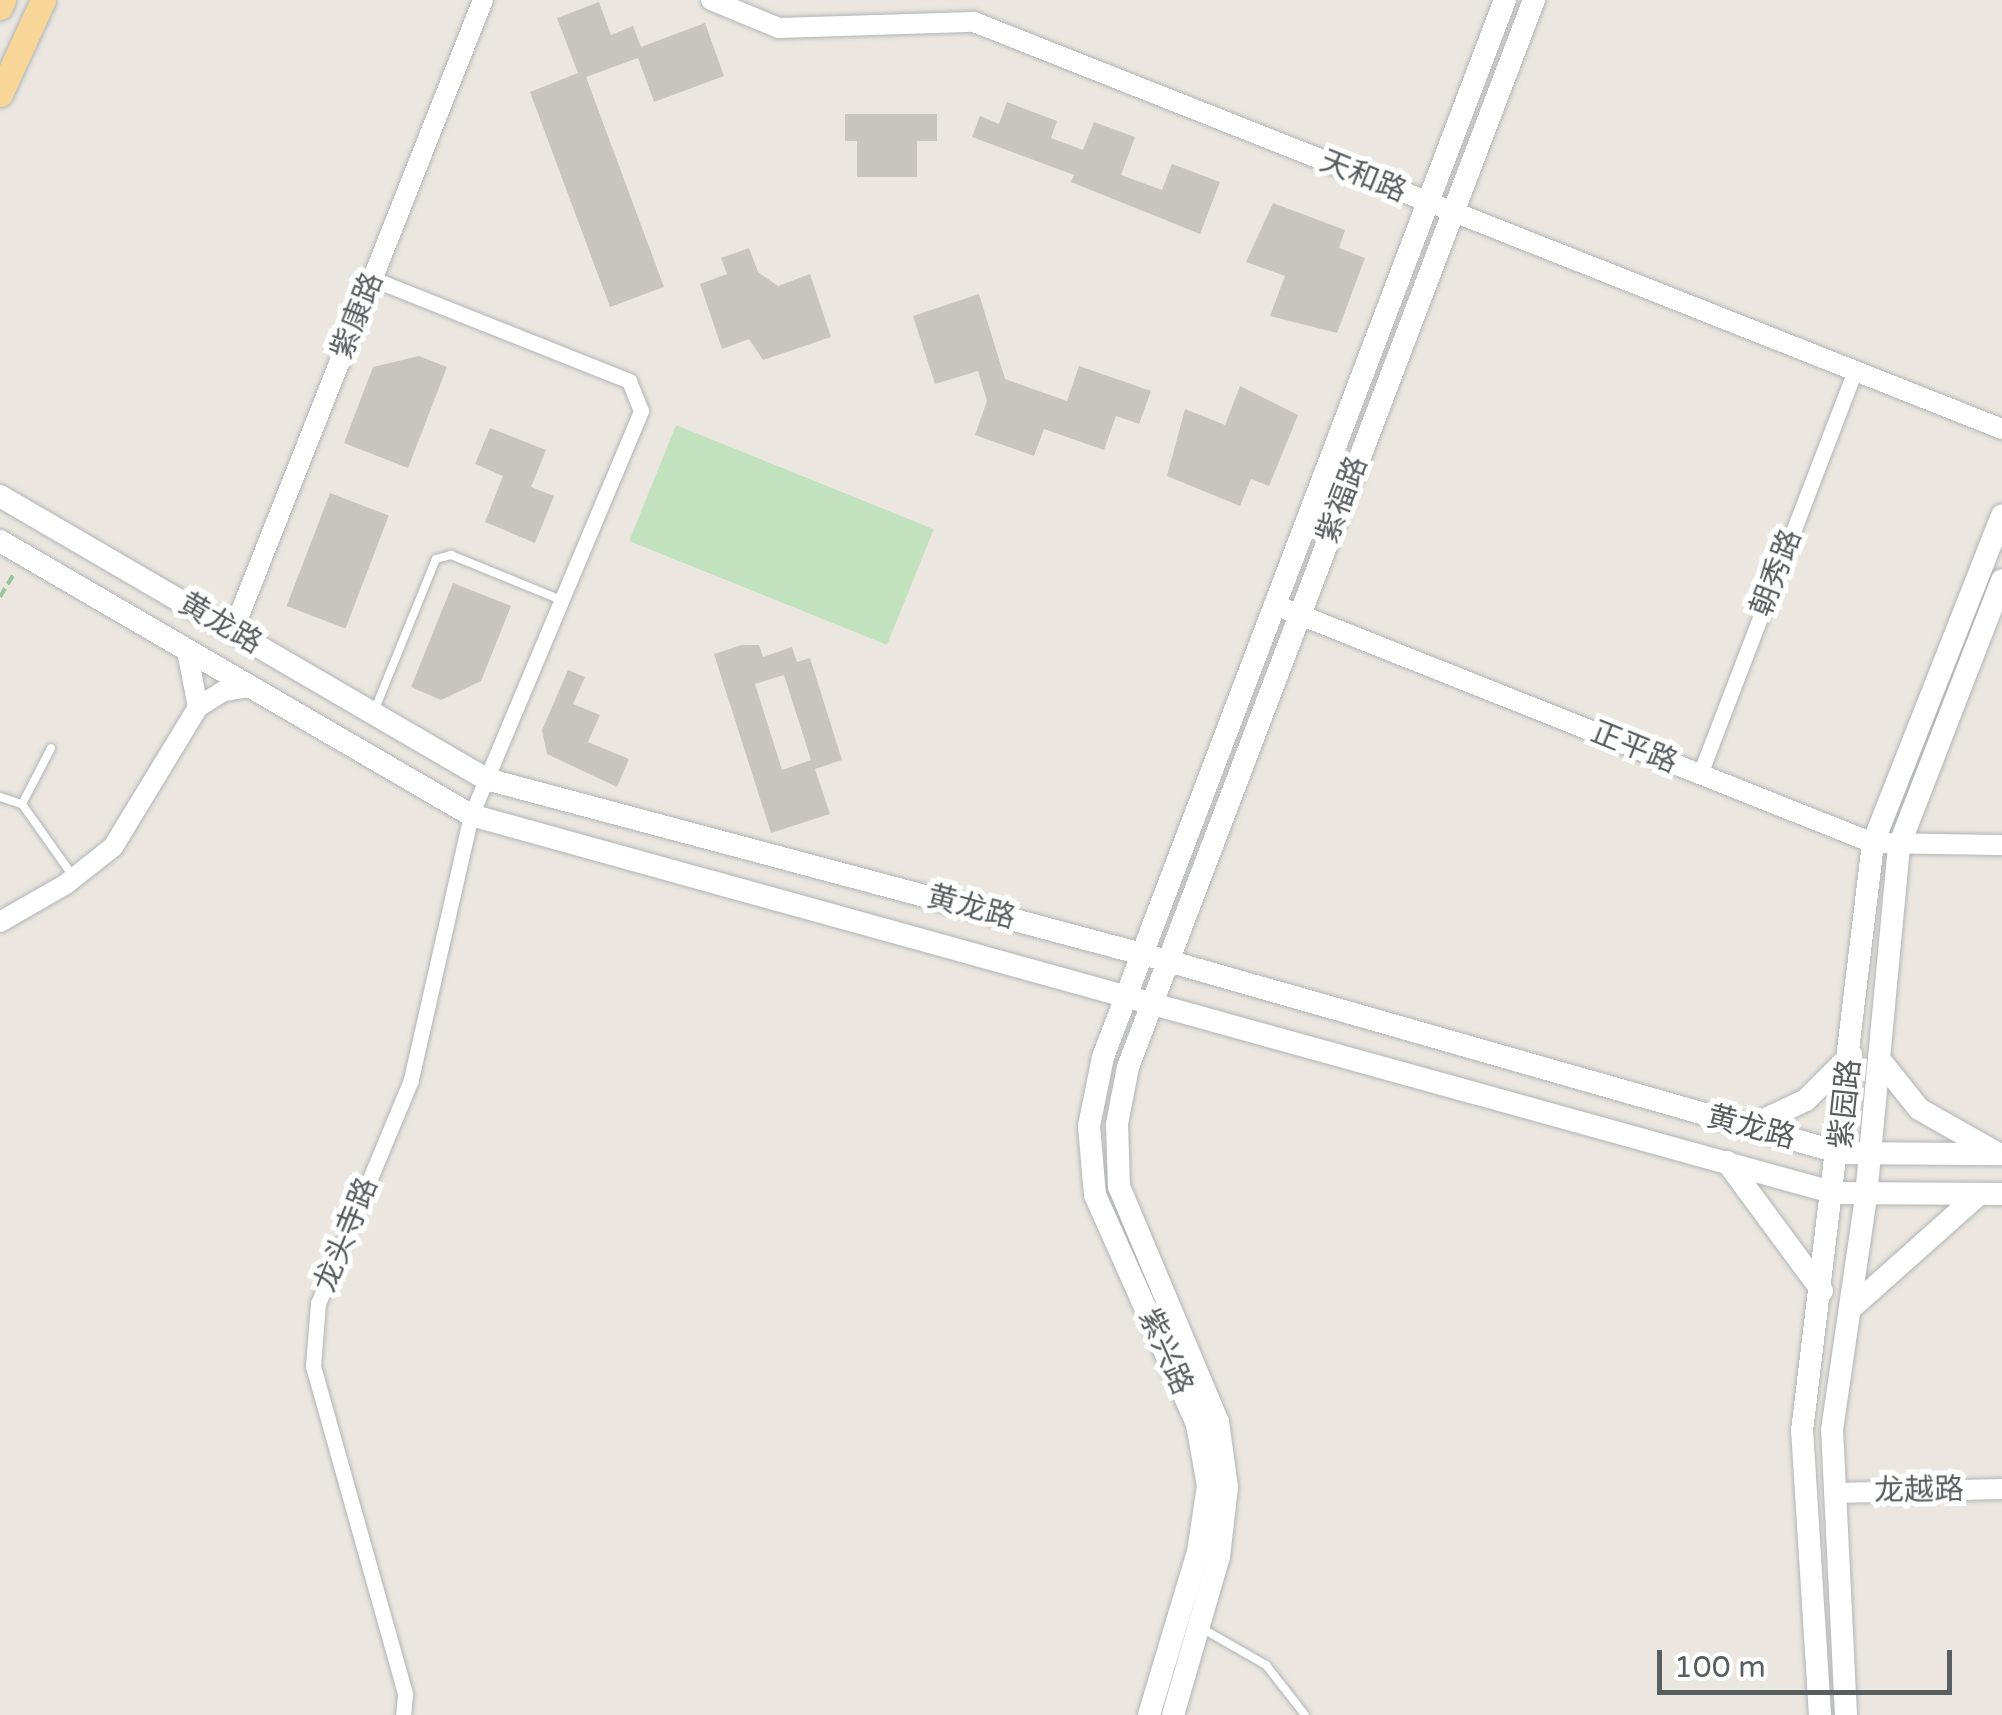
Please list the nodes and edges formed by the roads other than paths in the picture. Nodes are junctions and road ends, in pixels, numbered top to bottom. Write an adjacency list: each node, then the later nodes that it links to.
1 (47, 0): 6 (highway)
2 (483, 0): 9 (street, 紫康路)
3 (711, 0): 7 (street, 天和路)
4 (1506, 0): 7 (main road, 紫福路)
5 (1534, 0): 8 (main road, 紫福路)
6 (0, 94)
7 (1428, 203): 8 (street, 天和路); 17 (main road, 紫福路)
8 (1452, 213): 10 (street, 天和路); 18 (main road, 紫福路)
9 (372, 279): 16 (street, 龙头寺路); 19 (street, 紫康路)
10 (1855, 371): 11 (street, 天和路); 25 (street, 朝秀路)
11 (2002, 429)
12 (0, 496): 19 (main road, 黄龙路)
13 (2002, 515): 30 (main road, 紫园路)
14 (0, 541): 20 (main road, 黄龙路)
15 (2002, 580): 31 (main road, 紫园路)
16 (560, 599): 23 (lane); 26 (street, 龙头寺路)
17 (1275, 605): 18 (street, 正平路); 36 (main road, 紫福路)
18 (1300, 615): 25 (street, 正平路); 34 (main road, 紫福路)
19 (233, 632): 23 (main road, 黄龙路)
20 (187, 651): 21 (main road, 黄龙路); 22 (street)
21 (250, 687): 22 (street); 29 (main road, 黄龙路)
22 (198, 707): 33 (street)
23 (374, 713): 26 (main road, 黄龙路)
24 (50, 748): 28 (lane)
25 (1700, 774): 30 (street, 正平路)
26 (486, 778): 29 (street, 龙头寺路); 36 (main road, 黄龙路)
27 (0, 797): 28 (lane)
28 (22, 804): 33 (lane)
29 (471, 815): 39 (main road, 黄龙路); 56 (street, 龙头寺路)
30 (1873, 843): 31 (street, 正平路); 41 (main road, 紫园路)
31 (1899, 846): 32 (street, 正平路); 42 (main road, 紫园路)
32 (2002, 846)
33 (74, 878): 35 (street)
34 (1185, 916): 37 (main road, 紫福路); 38 (main road)
35 (0, 922)
36 (1142, 954): 37 (main road, 黄龙路); 39 (main road, 紫福路)
37 (1168, 961): 38 (main road, 黄龙路); 40 (main road, 紫福路)
38 (1213, 974): 43 (main road, 黄龙路)
39 (1127, 994): 40 (main road, 黄龙路); 57 (main road, 紫兴路)
40 (1153, 1001): 47 (main road, 黄龙路); 55 (main road, 紫兴路)
41 (1851, 1055): 43 (main road); 44 (main road, 紫园路)
42 (1880, 1059): 45 (main road, 紫园路); 46 (main road)
43 (1747, 1128): 44 (main road, 黄龙路)
44 (1841, 1152): 45 (main road, 黄龙路); 48 (main road, 紫园路)
45 (1871, 1154): 46 (main road, 黄龙路); 50 (main road, 紫园路)
46 (2000, 1154)
47 (1727, 1162): 48 (main road, 黄龙路); 51 (main road)
48 (1836, 1193): 50 (main road, 黄龙路); 51 (main road, 紫园路)
49 (1991, 1194): 50 (main road, 黄龙路); 52 (main road)
50 (1866, 1196): 52 (main road, 紫园路)
51 (1822, 1291): 60 (main road, 紫园路)
52 (1850, 1310): 54 (main road, 紫园路)
53 (2002, 1489): 54 (street, 龙越路)
54 (1835, 1493): 61 (main road, 紫园路)
55 (1200, 1627): 58 (main road, 紫兴路); 59 (lane)
56 (403, 1715)
57 (1149, 1715)
58 (1173, 1715)
59 (1305, 1715)
60 (1820, 1715)
61 (1846, 1715)

